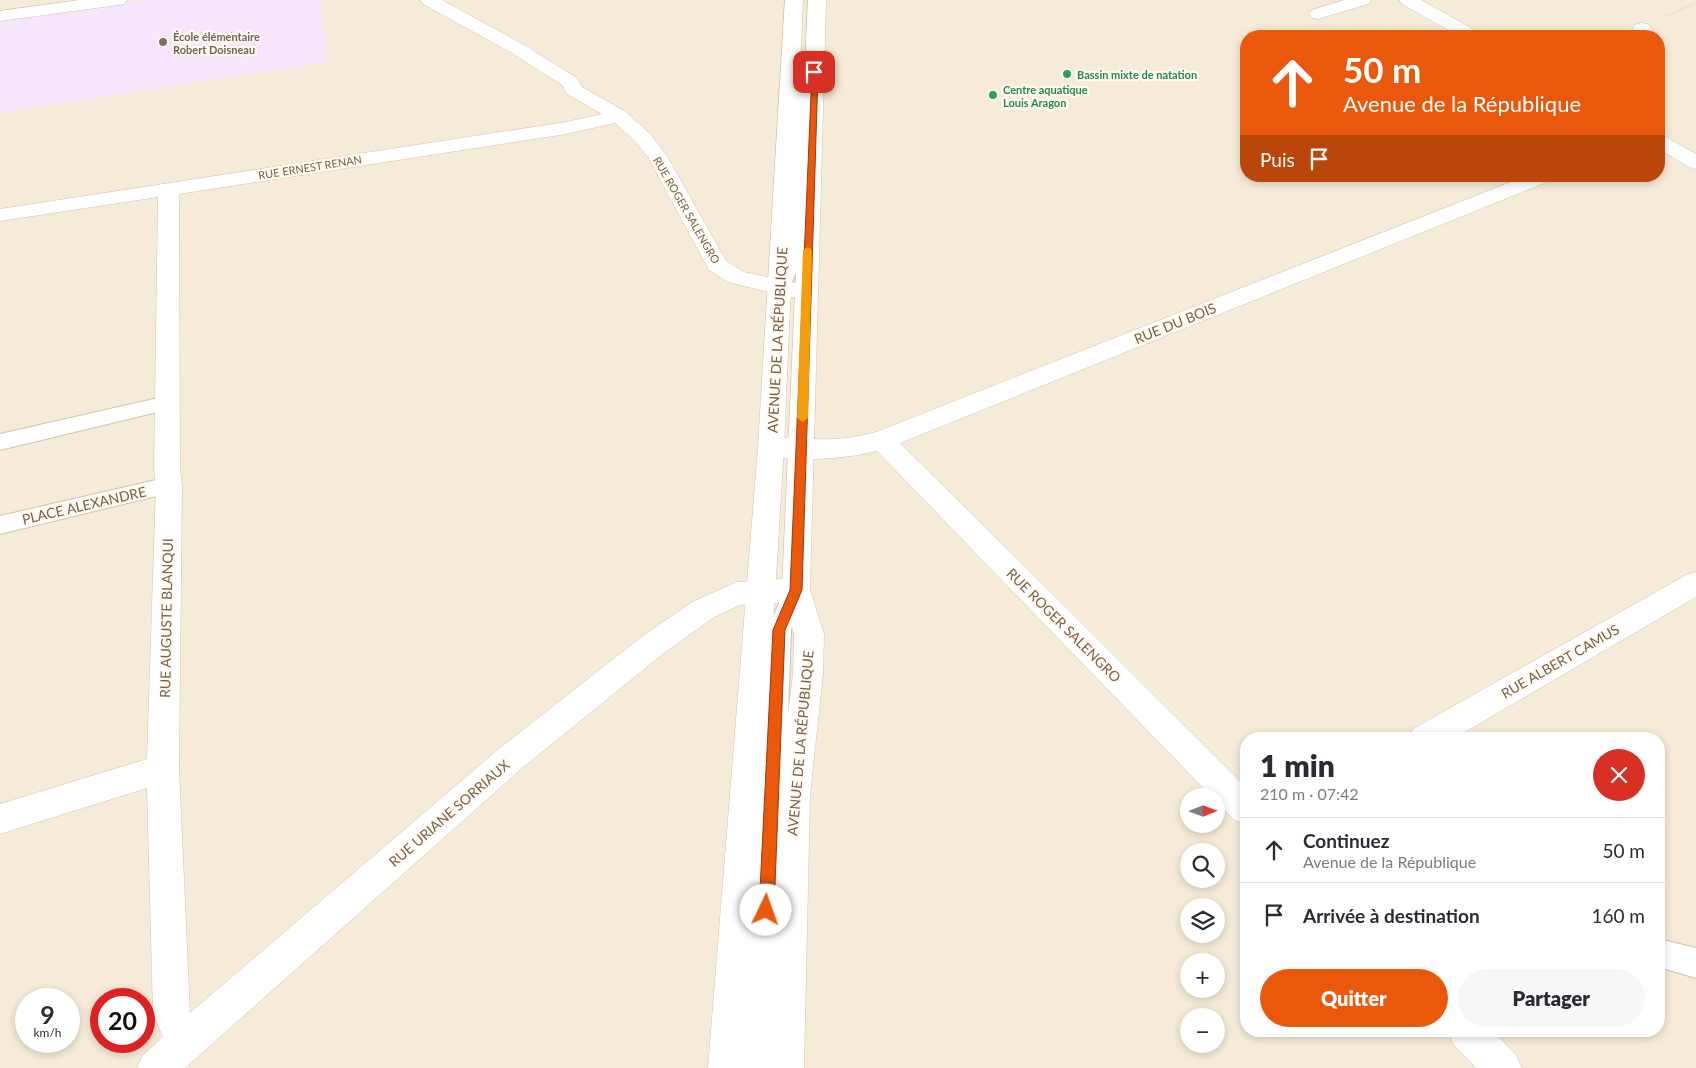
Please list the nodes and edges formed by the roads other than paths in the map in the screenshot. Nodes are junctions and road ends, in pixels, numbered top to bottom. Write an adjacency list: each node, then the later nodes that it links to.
1 (118, 0): 8 (street)
2 (430, 0): 10 (street, RUE ROGER SALENGRO)
3 (794, 0): 16 (street, AVENUE DE LA RÉPUBLIQUE)
4 (817, 0): 17 (street, AVENUE DE LA RÉPUBLIQUE)
5 (1362, 0): 7 (street)
6 (1408, 0): 9 (street)
7 (1318, 14)
8 (0, 16)
9 (1461, 30)
10 (619, 116): 14 (street, RUE ERNEST RENAN); 16 (street, RUE ROGER SALENGRO)
11 (1665, 145): 12 (street)
12 (1696, 163)
13 (1530, 182): 19 (street, RUE DU BOIS)
14 (170, 189): 15 (street, RUE ERNEST RENAN); 18 (street, RUE AUGUSTE BLANQUI)
15 (0, 215)
16 (780, 288): 17 (street, RUE ROGER SALENGRO); 21 (street, AVENUE DE LA RÉPUBLIQUE)
17 (807, 292): 22 (street, AVENUE DE LA RÉPUBLIQUE)
18 (168, 403): 20 (lane); 23 (street, RUE AUGUSTE BLANQUI)
19 (884, 440): 22 (street, RUE DU BOIS); 30 (street, RUE ROGER SALENGRO)
20 (0, 442)
21 (771, 446): 22 (street, RUE DU BOIS); 27 (street, AVENUE DE LA RÉPUBLIQUE)
22 (801, 448): 26 (street, AVENUE DE LA RÉPUBLIQUE)
23 (169, 485): 24 (lane, PLACE ALEXANDRE); 29 (street, RUE AUGUSTE BLANQUI)
24 (0, 525)
25 (1696, 583): 28 (street, RUE ALBERT CAMUS)
26 (796, 590): 27 (street, RUE URIANE SORRIAUX); 38 (lane); 39 (street, AVENUE DE LA RÉPUBLIQUE)
27 (762, 592): 35 (street, RUE URIANE SORRIAUX); 37 (street, AVENUE DE LA RÉPUBLIQUE)
28 (1436, 732)
29 (163, 769): 31 (street); 35 (street, RUE AUGUSTE BLANQUI)
30 (1240, 803)
31 (0, 819)
32 (1665, 955): 33 (lane)
33 (1696, 963)
34 (1472, 1037): 40 (street)
35 (185, 1043): 36 (street, RUE URIANE SORRIAUX)
36 (156, 1068)
37 (727, 1068)
38 (760, 1068)
39 (785, 1068)
40 (1503, 1068)

